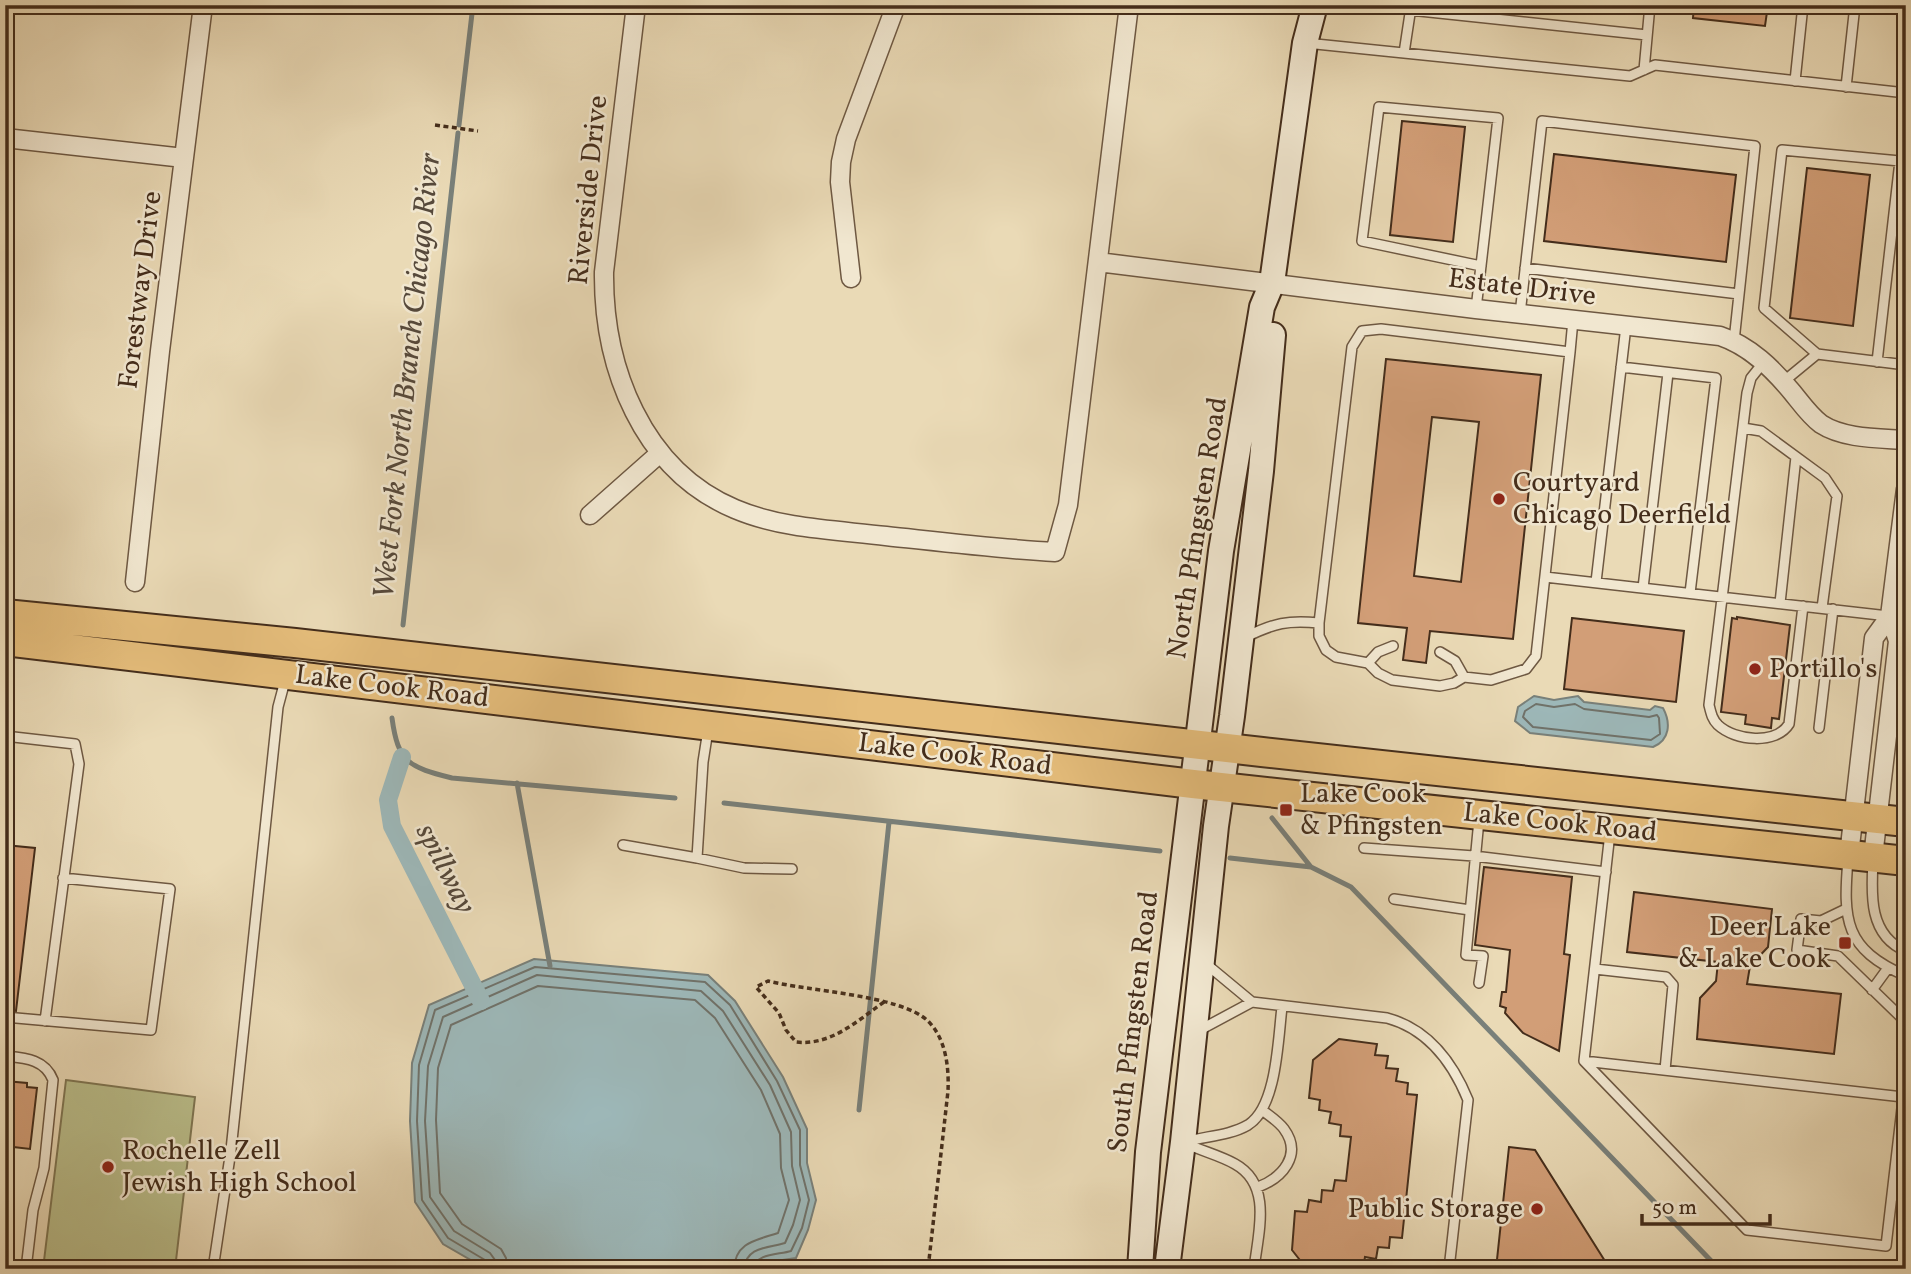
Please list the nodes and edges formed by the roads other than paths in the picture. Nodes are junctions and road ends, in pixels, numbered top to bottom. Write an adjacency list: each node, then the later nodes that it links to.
1 (203, 5): 18 (street, Forestway Drive)
2 (636, 5): 40 (street, Riverside Drive)
3 (896, 5): 22 (street)
4 (1129, 5): 19 (street)
5 (1315, 5): 11 (street, North Pfingsten Road)
6 (1650, 5): 10 (lane)
7 (1803, 5): 14 (lane)
8 (1854, 5): 15 (lane)
9 (1411, 8): 10 (lane); 12 (lane)
10 (1647, 35): 13 (lane)
11 (1305, 43): 12 (lane); 23 (street, North Pfingsten Road)
12 (1404, 53): 13 (lane)
13 (1644, 71): 14 (lane)
14 (1795, 81): 15 (lane)
15 (1846, 87): 16 (lane)
16 (1906, 93)
17 (5, 138): 18 (street)
18 (184, 158): 45 (street, Forestway Drive)
19 (1098, 262): 23 (street, Estate Drive); 40 (street, Riverside Drive)
20 (1481, 266): 20 (lane); 25 (lane)
21 (1525, 268): 24 (lane); 24 (lane); 26 (lane)
22 (851, 278)
23 (1272, 283): 25 (street, Estate Drive); 57 (street, North Pfingsten Road); 67 (street, North Pfingsten Road)
24 (1739, 293): 29 (lane)
25 (1476, 309): 26 (street, Estate Drive)
26 (1520, 314): 27 (street, Estate Drive)
27 (1573, 320): 28 (street, Estate Drive); 30 (lane)
28 (1626, 326): 29 (street, Estate Drive); 35 (lane)
29 (1734, 341): 33 (street, Estate Drive)
30 (1570, 352): 44 (lane); 56 (lane)
31 (1817, 354): 32 (lane); 32 (lane); 37 (lane)
32 (1878, 362): 34 (lane)
33 (1763, 363): 37 (street, Estate Drive); 38 (lane)
34 (1906, 365)
35 (1621, 368): 36 (lane); 46 (lane)
36 (1668, 373): 47 (lane); 48 (lane)
37 (1783, 383): 39 (street, Estate Drive)
38 (1742, 428): 41 (lane); 49 (lane)
39 (1906, 440)
40 (660, 453): 43 (street)
41 (1796, 457): 50 (lane); 52 (lane)
42 (1906, 488): 55 (street)
43 (590, 515)
44 (1545, 577): 46 (lane); 63 (lane)
45 (135, 582)
46 (1596, 582): 47 (lane)
47 (1643, 588): 48 (lane)
48 (1690, 593): 49 (lane)
49 (1723, 597): 50 (lane); 51 (lane)
50 (1780, 603): 51 (lane)
51 (1803, 606): 52 (lane)
52 (1822, 608): 53 (lane)
53 (1833, 609): 55 (lane); 65 (lane)
54 (5, 614): 67 (main road, Lake Cook Road)
55 (1898, 617): 72 (street); 72 (street)
56 (1320, 623): 57 (lane); 61 (lane)
57 (1241, 639): 68 (street, North Pfingsten Road)
58 (5, 641): 62 (main road, Lake Cook Road)
59 (1393, 646): 61 (lane)
60 (1440, 652): 63 (lane)
61 (1368, 663): 63 (lane)
62 (286, 675): 64 (main road, Lake Cook Road); 111 (lane)
63 (1464, 677)
64 (709, 725): 69 (main road, Lake Cook Road); 79 (lane)
65 (1819, 728)
66 (5, 736): 83 (lane)
67 (1197, 745): 68 (main road, Lake Cook Road); 69 (street, North Pfingsten Road)
68 (1226, 748): 70 (street, North Pfingsten Road); 72 (main road, Lake Cook Road)
69 (1193, 784): 70 (main road, Lake Cook Road); 112 (street, South Pfingsten Road)
70 (1221, 787): 71 (main road, Lake Cook Road); 88 (street, South Pfingsten Road)
71 (1479, 815): 74 (main road, Lake Cook Road); 77 (lane)
72 (1865, 818): 73 (main road, Lake Cook Road); 78 (street); 78 (street)
73 (1906, 822)
74 (1611, 829): 78 (main road, Lake Cook Road); 82 (lane)
75 (624, 845): 79 (lane)
76 (1364, 848): 77 (lane)
77 (1474, 856): 82 (lane); 85 (lane)
78 (1861, 856): 80 (main road, Lake Cook Road); 86 (lane); 87 (lane)
79 (696, 858): 81 (lane)
80 (1906, 861)
81 (792, 869)
82 (1606, 872): 90 (lane)
83 (62, 878): 97 (lane); 97 (lane)
84 (1394, 900): 85 (lane)
85 (1470, 909): 92 (lane)
86 (1846, 909): 89 (lane); 93 (lane)
87 (1906, 951)
88 (1201, 959): 94 (lane); 99 (street, South Pfingsten Road)
89 (1888, 968): 91 (lane); 93 (lane)
90 (1595, 969): 101 (lane); 102 (lane)
91 (1906, 976)
92 (1479, 983)
93 (1872, 990): 98 (lane)
94 (1252, 1002): 95 (lane); 99 (lane)
95 (1282, 1007): 105 (lane); 115 (lane)
96 (5, 1017): 97 (lane)
97 (45, 1021)
98 (1906, 1022)
99 (1194, 1033): 106 (street, South Pfingsten Road)
100 (5, 1056): 110 (lane)
101 (1584, 1061): 102 (lane); 108 (lane)
102 (1665, 1070): 104 (lane)
103 (1906, 1074): 104 (lane)
104 (1903, 1097): 108 (lane)
105 (1262, 1110): 106 (lane); 107 (lane)
106 (1183, 1142): 107 (lane); 113 (street, South Pfingsten Road)
107 (1258, 1187): 114 (lane)
108 (1892, 1195): 109 (lane)
109 (1906, 1196)
110 (26, 1269)
111 (214, 1269)
112 (1140, 1269)
113 (1167, 1269)
114 (1254, 1269)
115 (1449, 1269)

